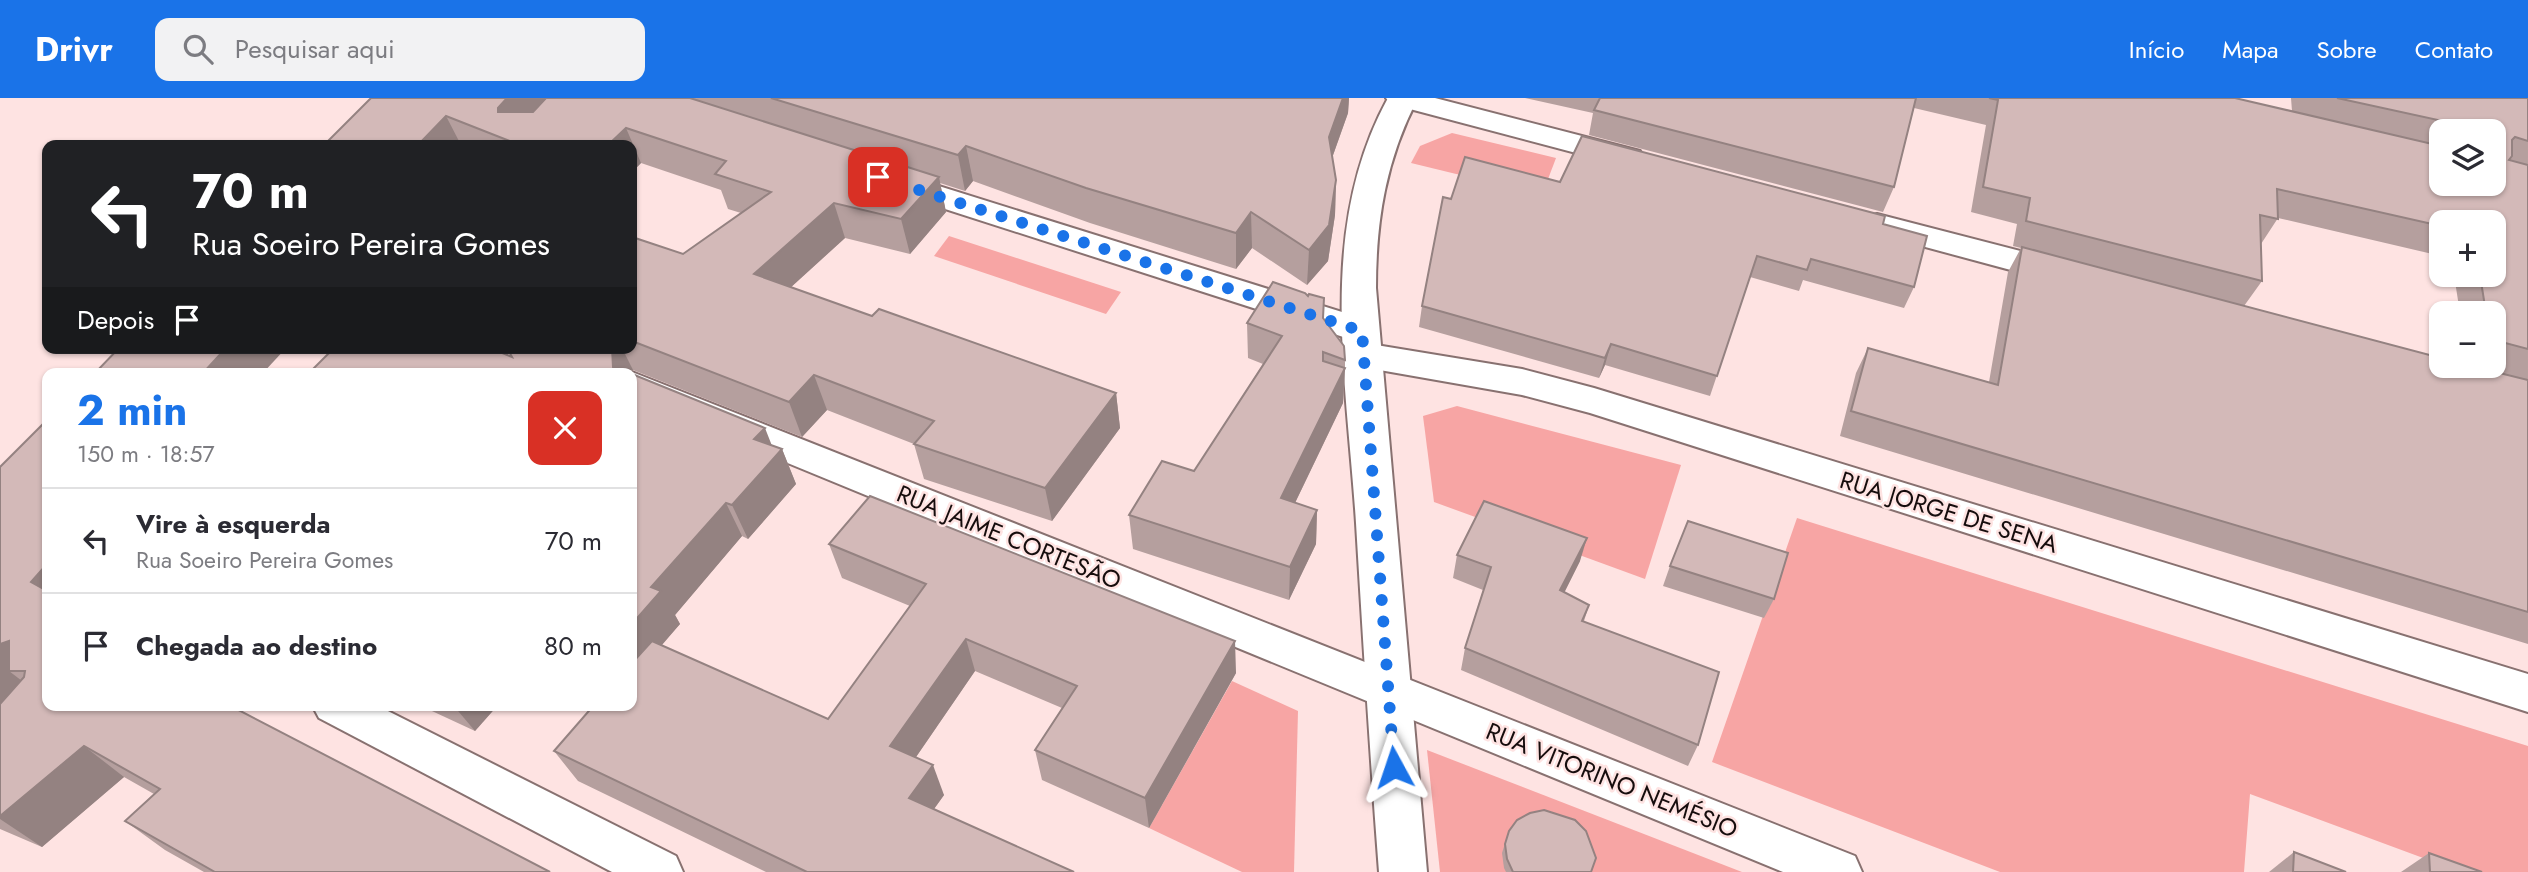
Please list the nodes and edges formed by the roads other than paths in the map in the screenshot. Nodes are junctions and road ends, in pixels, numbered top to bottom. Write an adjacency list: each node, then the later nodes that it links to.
1 (1402, 98): 2 (street); 6 (street)
2 (1655, 165)
3 (870, 174): 6 (street, RUA JORGE DE SENA)
4 (1843, 215): 5 (street)
5 (2098, 282)
6 (1363, 344): 8 (street); 9 (street, RUA JORGE DE SENA)
7 (637, 387): 8 (street, RUA JAIME CORTESÃO)
8 (1386, 688): 12 (street); 13 (street, RUA VITORINO NEMÉSIO)
9 (2528, 693)
10 (346, 711): 11 (street)
11 (659, 872)
12 (1404, 872)
13 (1838, 872)

